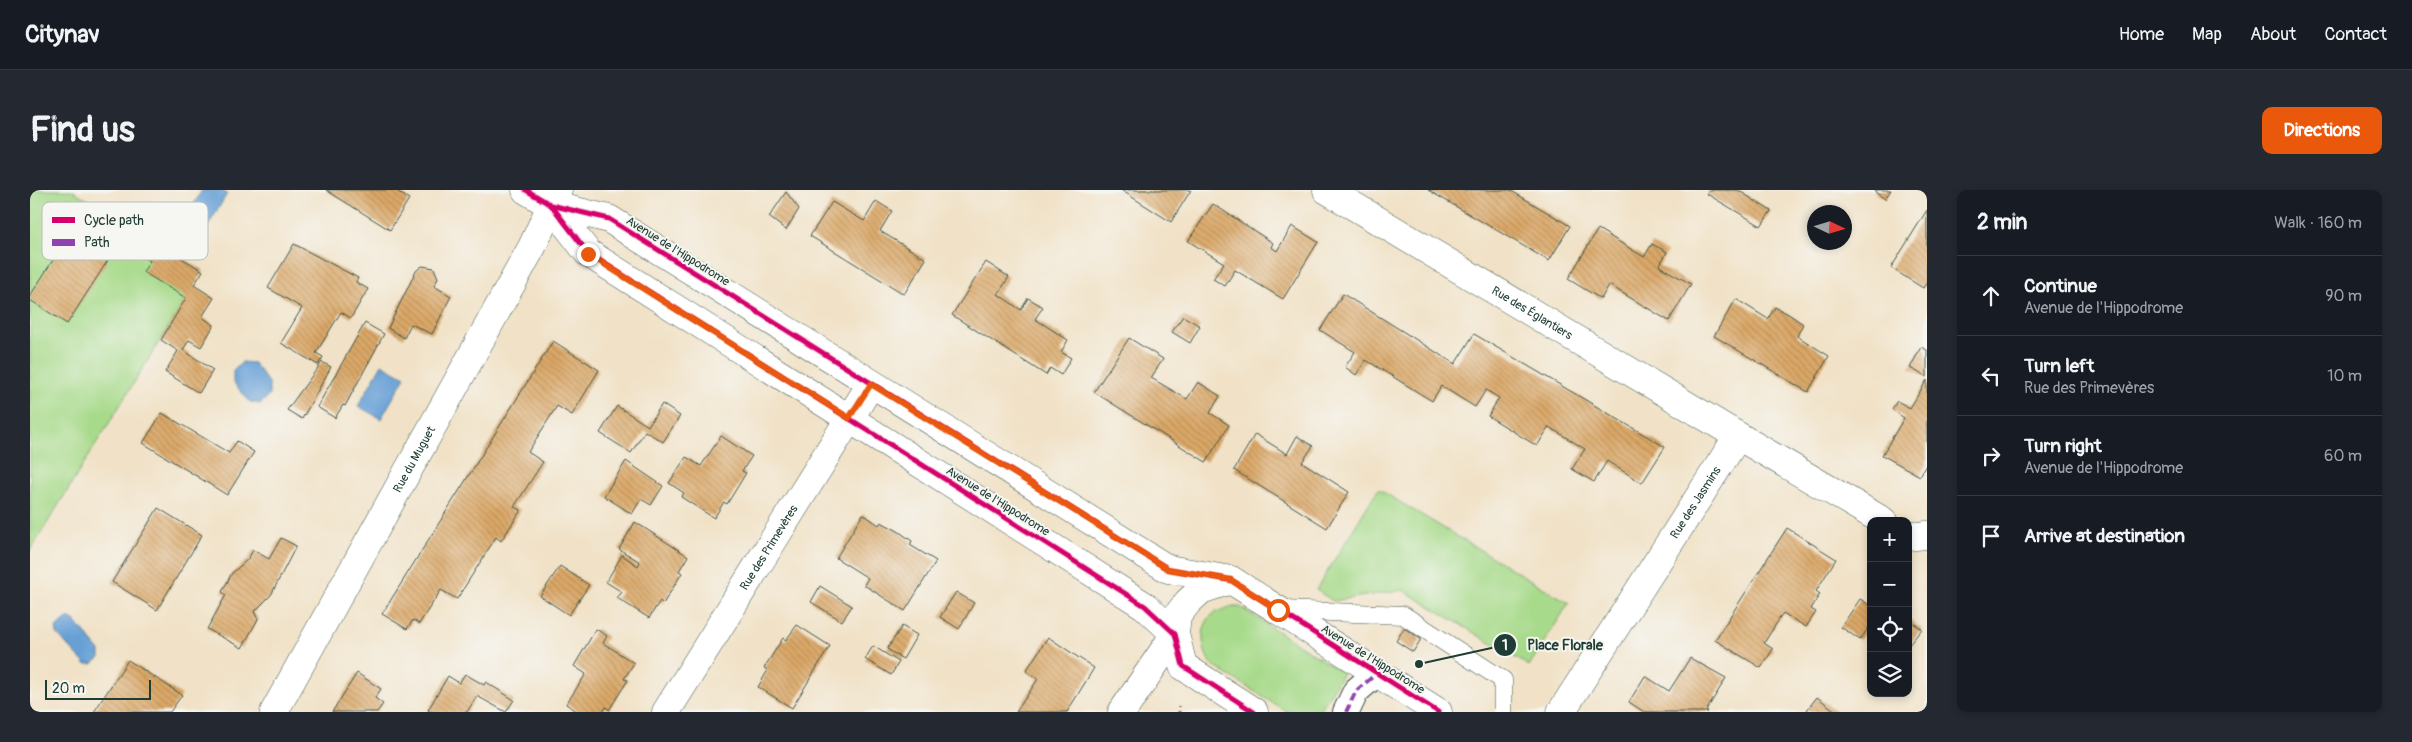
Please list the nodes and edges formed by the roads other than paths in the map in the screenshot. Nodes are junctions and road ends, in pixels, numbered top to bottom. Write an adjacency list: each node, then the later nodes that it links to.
1 (526, 190): 3 (street)
2 (1327, 190): 6 (street, Rue des Églantiers)
3 (555, 198): 4 (street, Avenue de l'Hippodrome); 5 (street, Avenue de l'Hippodrome); 14 (street, Rue du Muguet)
4 (871, 384): 5 (street, Rue des Primevères); 10 (street, Avenue de l'Hippodrome)
5 (849, 418): 12 (street, Avenue de l'Hippodrome); 15 (street, Rue des Primevères)
6 (1738, 436): 7 (street); 21 (street, Rue des Jasmins)
7 (1876, 517)
8 (1912, 535): 9 (street)
9 (1927, 535)
10 (1231, 580): 11 (street, Avenue de l'Hippodrome); 12 (street)
11 (1278, 610): 13 (street, Avenue de l'Hippodrome); 20 (lane)
12 (1174, 634): 16 (street); 17 (street)
13 (1377, 673): 18 (street); 19 (street, Avenue de l'Hippodrome)
14 (274, 712)
15 (666, 712)
16 (1122, 712)
17 (1254, 712)
18 (1346, 712)
19 (1438, 712)
20 (1504, 712)
21 (1561, 712)

